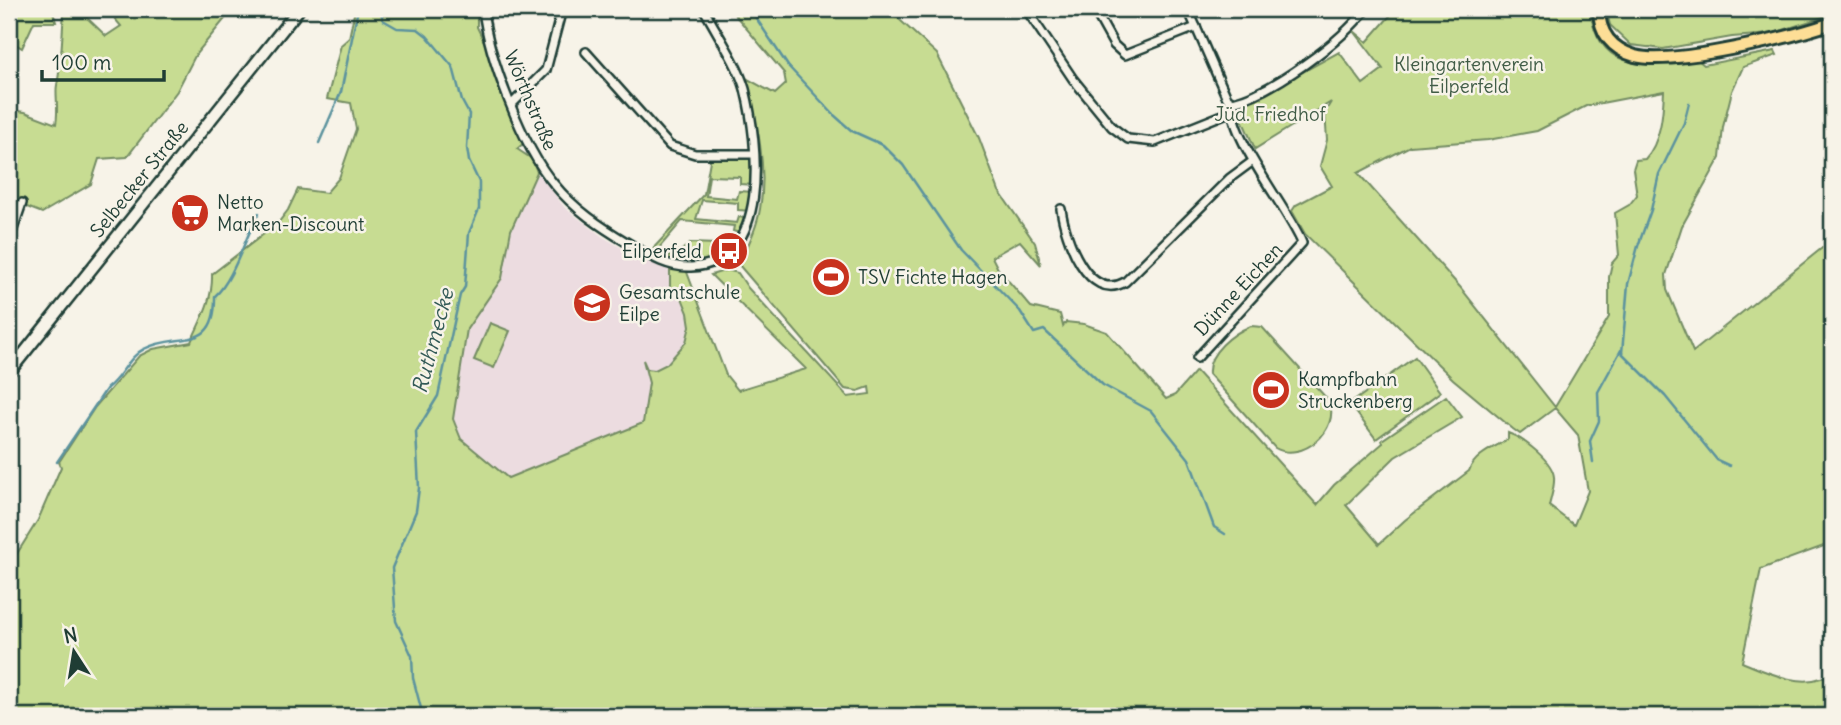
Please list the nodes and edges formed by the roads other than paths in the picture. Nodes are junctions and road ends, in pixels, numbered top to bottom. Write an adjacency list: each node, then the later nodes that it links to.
1 (299, 9): 22 (main road, Selbecker Straße)
2 (483, 9): 14 (street, Wörthstraße)
3 (562, 9): 14 (street)
4 (704, 9): 16 (street, Wörthstraße)
5 (1026, 9): 15 (street)
6 (1094, 9): 11 (street)
7 (1188, 9): 11 (street)
8 (1366, 9): 13 (street)
9 (1599, 9): 10 (main road)
10 (1832, 23)
11 (1196, 27): 13 (street)
12 (586, 52): 16 (street)
13 (1233, 102): 15 (street)
14 (512, 104): 16 (street, Wörthstraße)
15 (1230, 112): 17 (street)
16 (754, 155)
17 (1254, 161): 19 (street); 21 (street, Dünne Eichen)
18 (22, 203): 20 (street)
19 (1060, 209)
20 (9, 261)
21 (1197, 358)
22 (9, 372)

